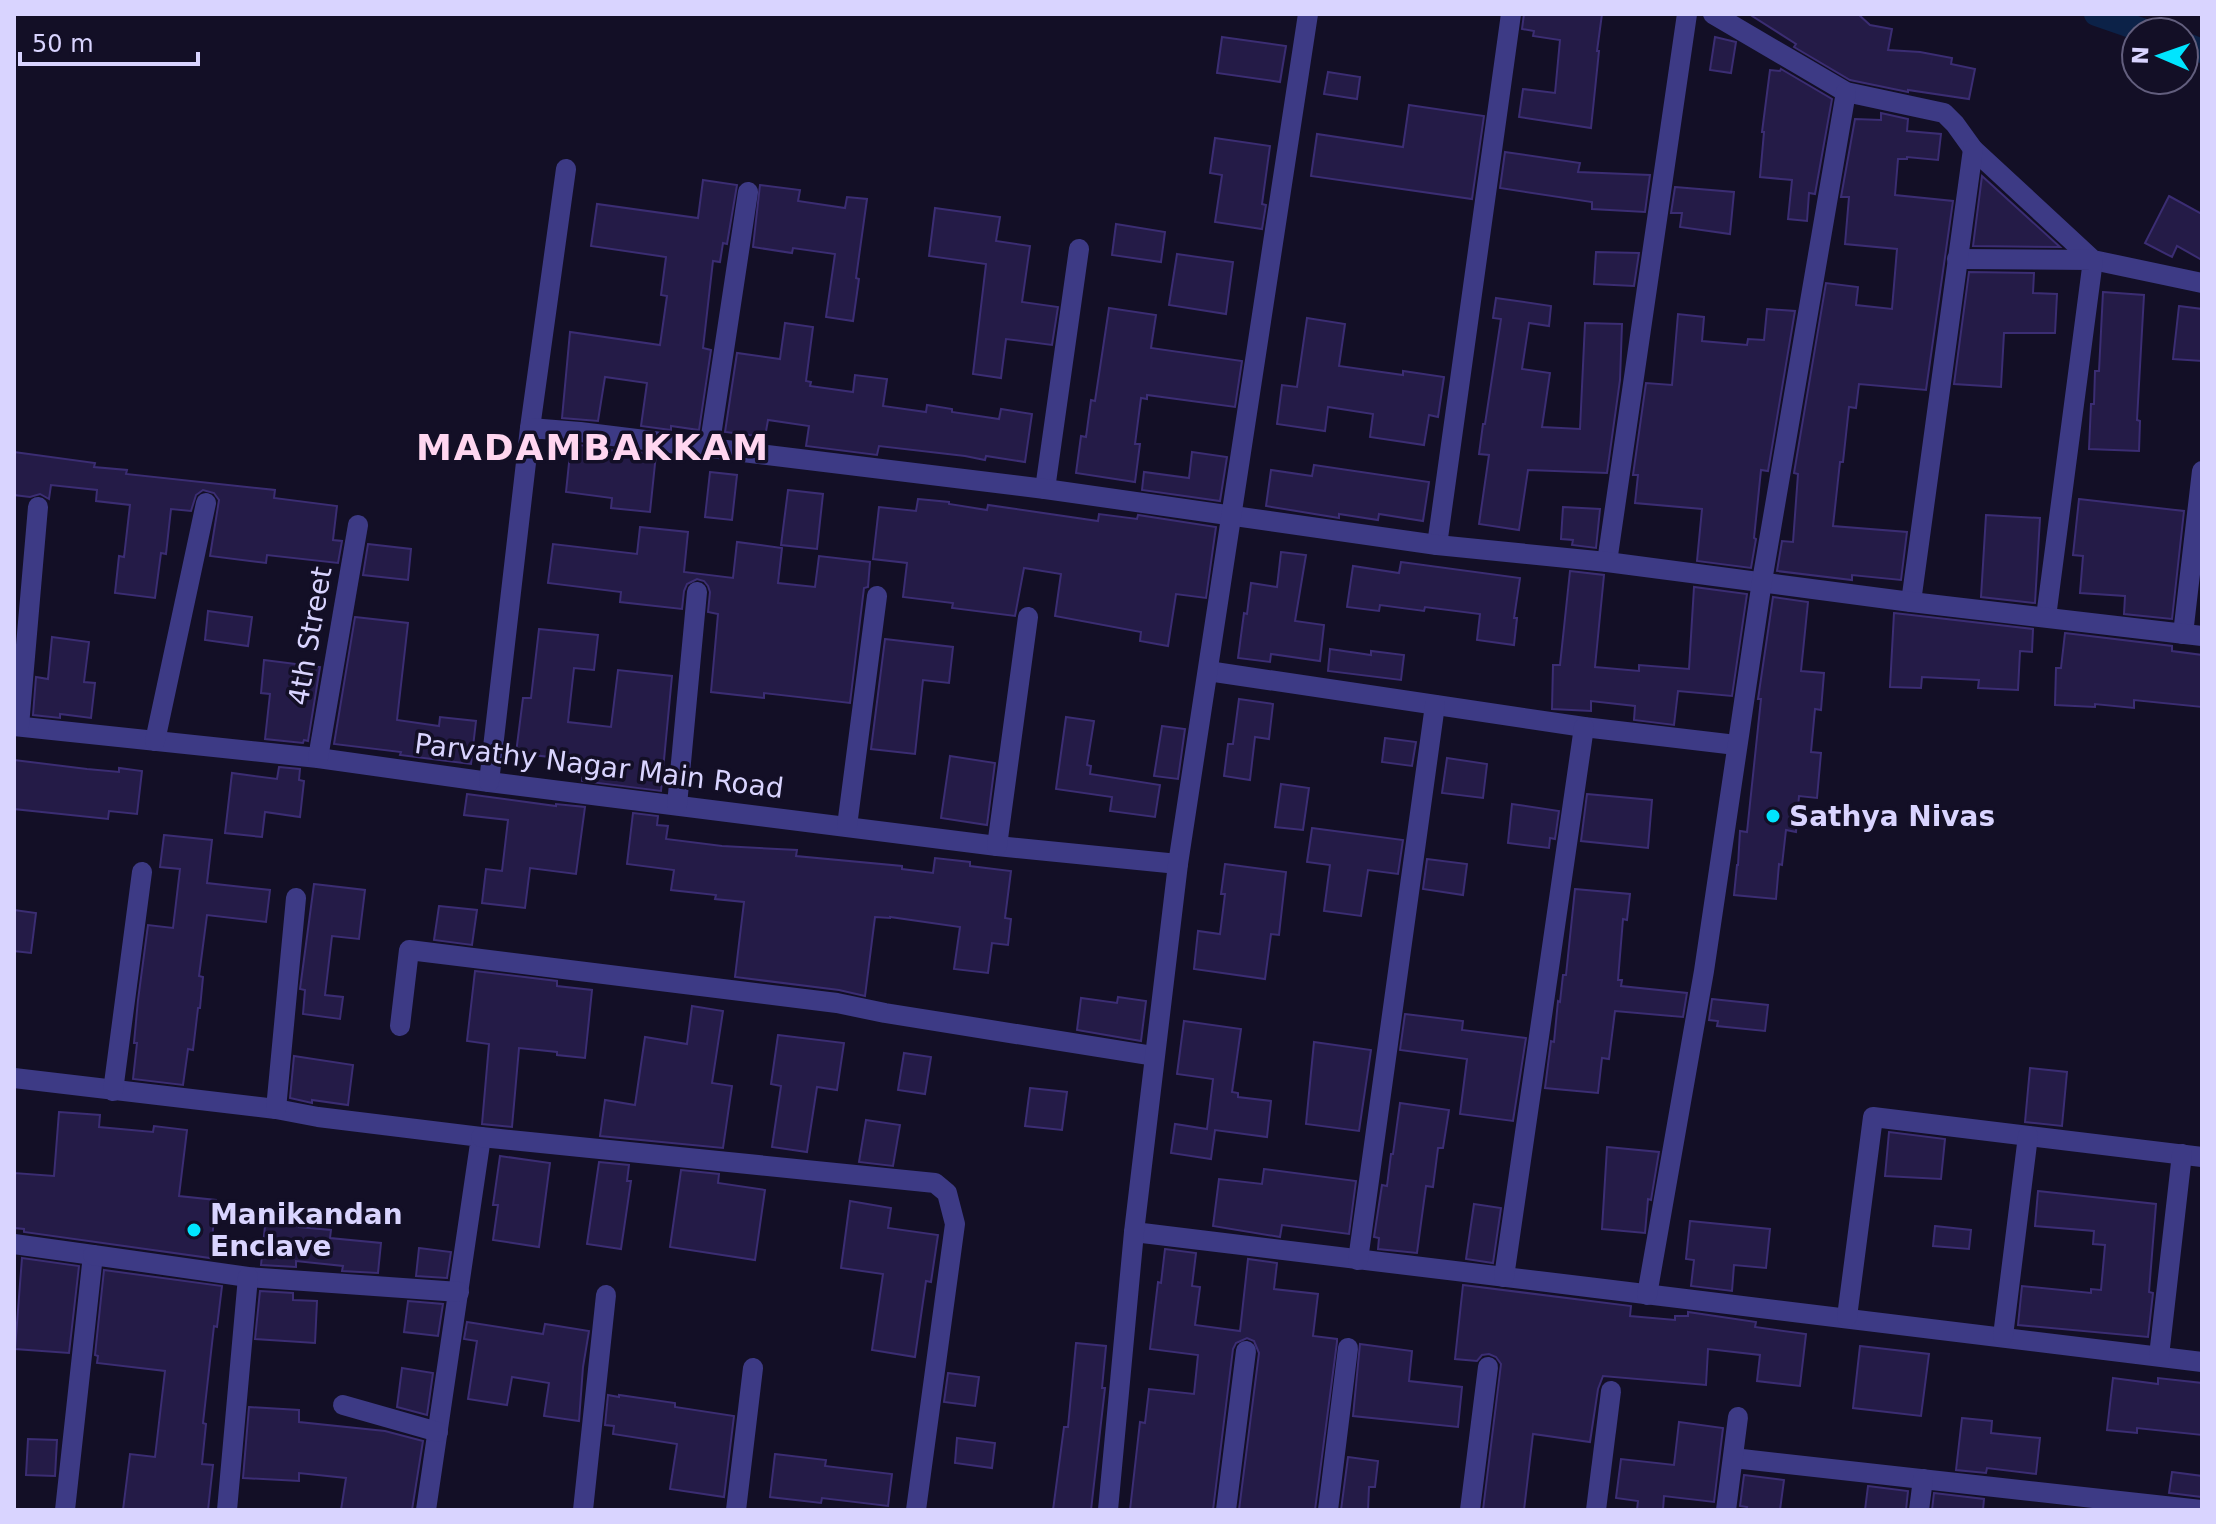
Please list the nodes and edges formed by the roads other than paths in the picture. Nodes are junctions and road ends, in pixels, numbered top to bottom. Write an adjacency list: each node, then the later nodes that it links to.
1 (1308, 14): 19 (street)
2 (1511, 14): 21 (street)
3 (1687, 14): 22 (street)
4 (1713, 14): 5 (street)
5 (1846, 92): 6 (street); 23 (street)
6 (1973, 149): 10 (street); 11 (street)
7 (566, 169): 13 (street)
8 (748, 192): 14 (street)
9 (1079, 249): 16 (street)
10 (1957, 259): 11 (street); 26 (street)
11 (2093, 260): 12 (street); 28 (street)
12 (2202, 283)
13 (530, 428): 14 (street); 37 (street)
14 (709, 449): 16 (street)
15 (2202, 471): 29 (street)
16 (1045, 489): 19 (street)
17 (206, 503): 34 (street)
18 (38, 507): 32 (street)
19 (1231, 514): 21 (street); 30 (street)
20 (358, 525): 36 (street, 4th Street)
21 (1437, 545): 22 (street)
22 (1607, 562): 23 (street)
23 (1762, 581): 26 (street); 35 (street)
24 (697, 592): 38 (street)
25 (877, 596): 39 (street)
26 (1911, 602): 28 (street)
27 (1028, 617): 40 (street)
28 (2046, 617): 29 (street)
29 (2193, 635)
30 (1208, 671): 31 (street); 41 (street)
31 (1435, 705): 33 (street); 55 (street)
32 (17, 726): 34 (street, Parvathy Nagar Main Road)
33 (1584, 727): 35 (street); 57 (street)
34 (155, 741): 36 (street, Parvathy Nagar Main Road)
35 (1736, 745): 60 (street)
36 (318, 758): 37 (street, Parvathy Nagar Main Road)
37 (489, 782): 38 (street, Parvathy Nagar Main Road)
38 (677, 805): 39 (street, Parvathy Nagar Main Road)
39 (847, 826): 40 (street, Parvathy Nagar Main Road)
40 (997, 846): 41 (street, Parvathy Nagar Main Road)
41 (1178, 864): 45 (street)
42 (142, 872): 47 (street)
43 (296, 898): 48 (street)
44 (400, 1026): 45 (street)
45 (1154, 1056): 52 (street)
46 (14, 1078): 47 (street)
47 (113, 1091): 48 (street)
48 (276, 1109): 50 (street)
49 (2028, 1136): 51 (street); 61 (street); 62 (street)
50 (481, 1137): 58 (street); 81 (street)
51 (2192, 1156): 65 (street)
52 (1134, 1232): 55 (street); 82 (street)
53 (14, 1244): 54 (street)
54 (93, 1255): 56 (street); 76 (street)
55 (1358, 1260): 57 (street)
56 (248, 1277): 58 (street); 77 (street)
57 (1504, 1277): 60 (street)
58 (459, 1292): 72 (street)
59 (606, 1295): 79 (street)
60 (1647, 1295): 61 (street)
61 (1847, 1317): 62 (street)
62 (2003, 1336): 65 (street)
63 (1348, 1348): 84 (street)
64 (1246, 1351): 83 (street)
65 (2159, 1356): 66 (street)
66 (2202, 1362)
67 (1488, 1367): 85 (street)
68 (753, 1368): 80 (street)
69 (1611, 1391): 86 (street)
70 (343, 1405): 72 (street)
71 (1738, 1417): 73 (street)
72 (438, 1432): 78 (street)
73 (1733, 1458): 74 (street); 87 (street)
74 (1923, 1479): 75 (street); 88 (street)
75 (2070, 1503): 89 (street)
76 (65, 1510)
77 (227, 1510)
78 (426, 1510)
79 (583, 1510)
80 (736, 1510)
81 (916, 1510)
82 (1108, 1510)
83 (1226, 1510)
84 (1328, 1510)
85 (1470, 1510)
86 (1596, 1510)
87 (1726, 1510)
88 (1919, 1510)
89 (2201, 1510)

